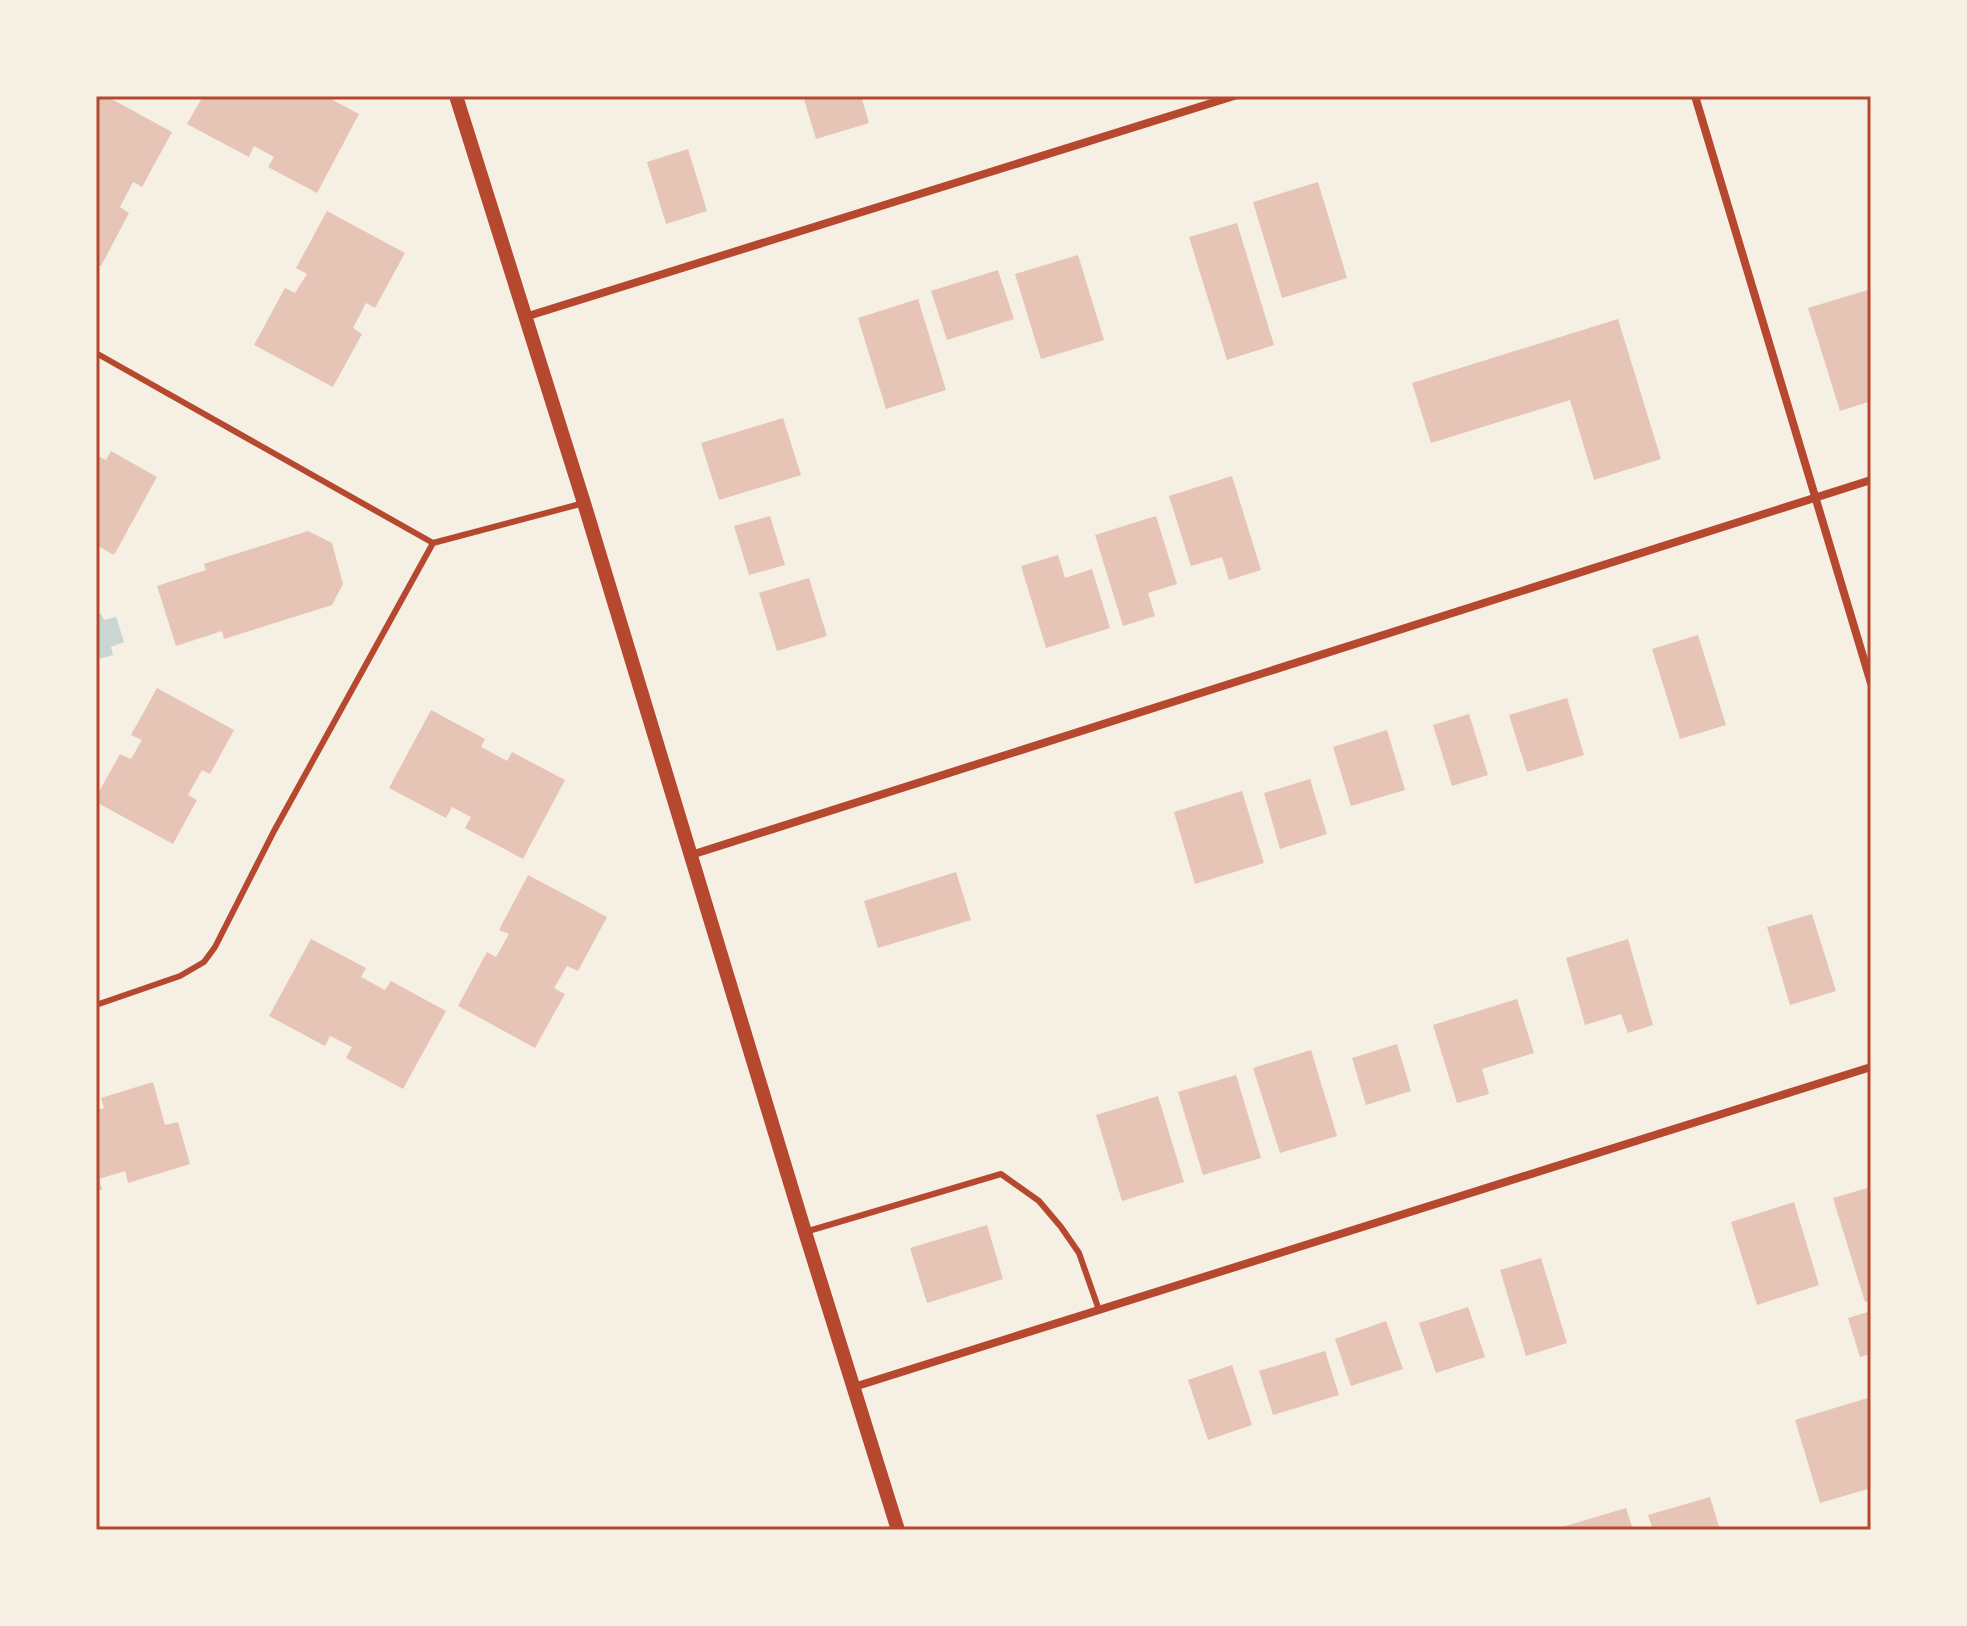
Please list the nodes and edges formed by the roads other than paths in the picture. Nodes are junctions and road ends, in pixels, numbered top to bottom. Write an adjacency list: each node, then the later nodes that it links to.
1 (456, 96): 4 (street)
2 (1234, 96): 4 (street)
3 (1695, 96): 7 (street)
4 (524, 317): 8 (street)
5 (96, 353): 9 (lane)
6 (1871, 480): 7 (street)
7 (1817, 498): 10 (street); 11 (street)
8 (584, 503): 9 (lane); 11 (street)
9 (433, 543): 12 (lane)
10 (1871, 683)
11 (691, 855): 14 (street)
12 (96, 1005)
13 (1871, 1067): 15 (street)
14 (805, 1232): 15 (lane); 16 (street)
15 (1099, 1310): 16 (street)
16 (854, 1387): 17 (street)
17 (898, 1530)

